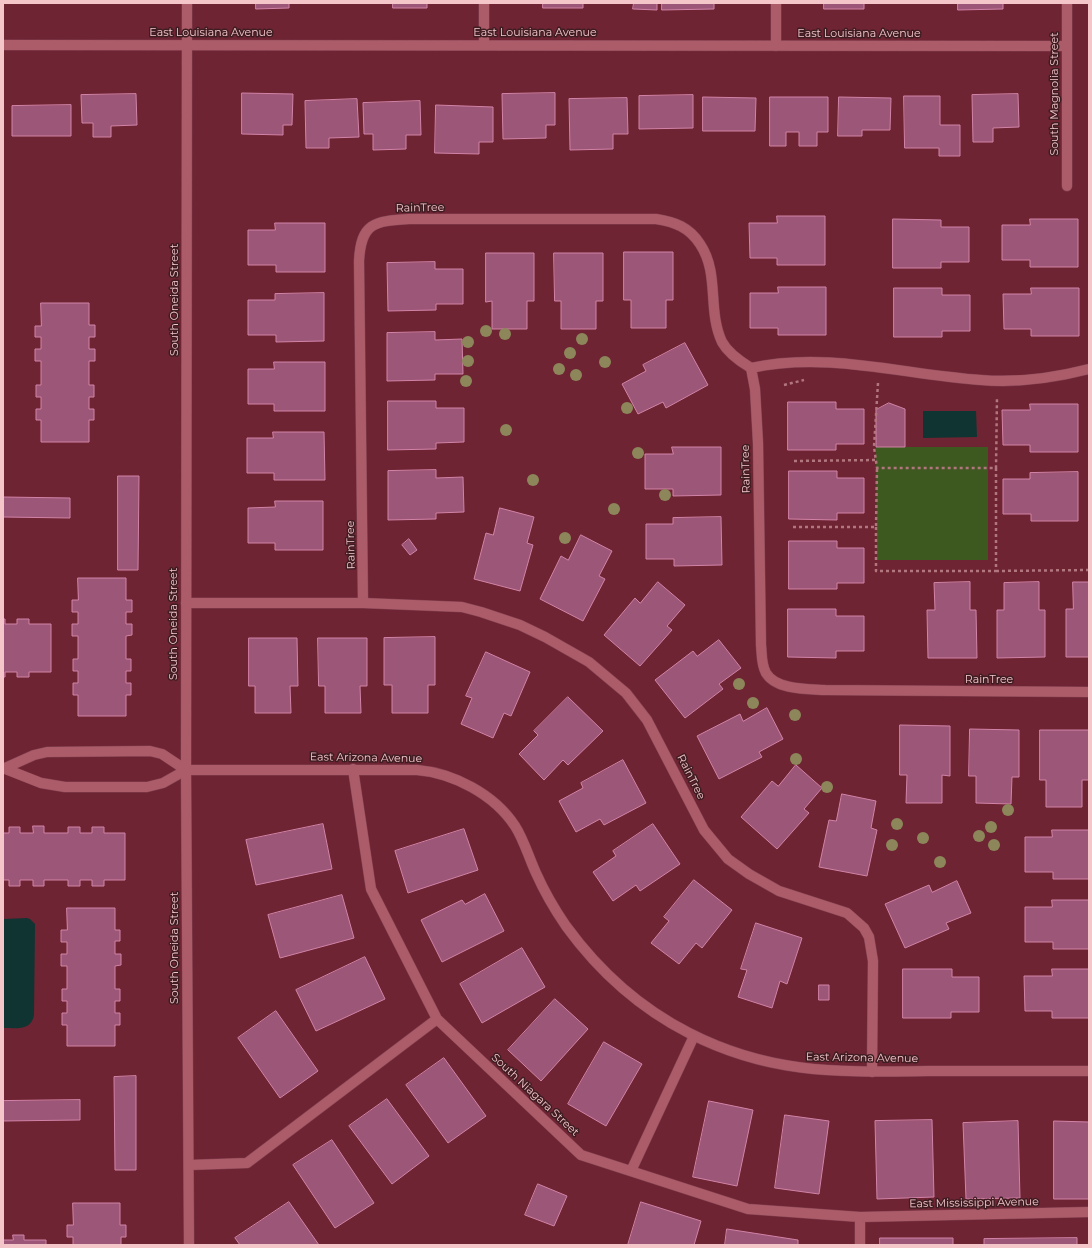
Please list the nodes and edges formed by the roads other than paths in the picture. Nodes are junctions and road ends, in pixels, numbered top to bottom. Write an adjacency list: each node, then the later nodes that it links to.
1 (187, 3): 6 (street, South Oneida Street)
2 (484, 3): 7 (street)
3 (776, 3): 8 (street)
4 (1067, 3): 9 (street, South Magnolia Street)
5 (3, 44): 6 (street, East Louisiana Avenue)
6 (188, 45): 7 (street, East Louisiana Avenue); 13 (street, South Oneida Street)
7 (484, 45): 8 (street, East Louisiana Avenue)
8 (776, 46): 9 (street, East Louisiana Avenue)
9 (1067, 46): 10 (street, South Magnolia Street)
10 (1067, 186)
11 (751, 368): 12 (street); 14 (street, RainTree); 15 (street, RainTree)
12 (1089, 369)
13 (186, 603): 14 (street, RainTree); 18 (street, South Oneida Street)
14 (363, 603): 22 (street, RainTree)
15 (1089, 692)
16 (4, 768): 18 (street); 18 (street)
17 (353, 769): 18 (street, East Arizona Avenue); 19 (street, South Niagara Street); 20 (street, East Arizona Avenue)
18 (186, 770): 23 (street, South Oneida Street)
19 (437, 1018): 23 (street); 24 (street, South Niagara Street)
20 (694, 1036): 22 (street, East Arizona Avenue); 24 (street)
21 (1089, 1071): 22 (street, East Arizona Avenue)
22 (872, 1072)
23 (189, 1165): 27 (street, South Oneida Street)
24 (631, 1171): 26 (street, South Niagara Street)
25 (1089, 1212): 26 (street, East Mississippi Avenue)
26 (860, 1217): 28 (street)
27 (189, 1245)
28 (860, 1245)

